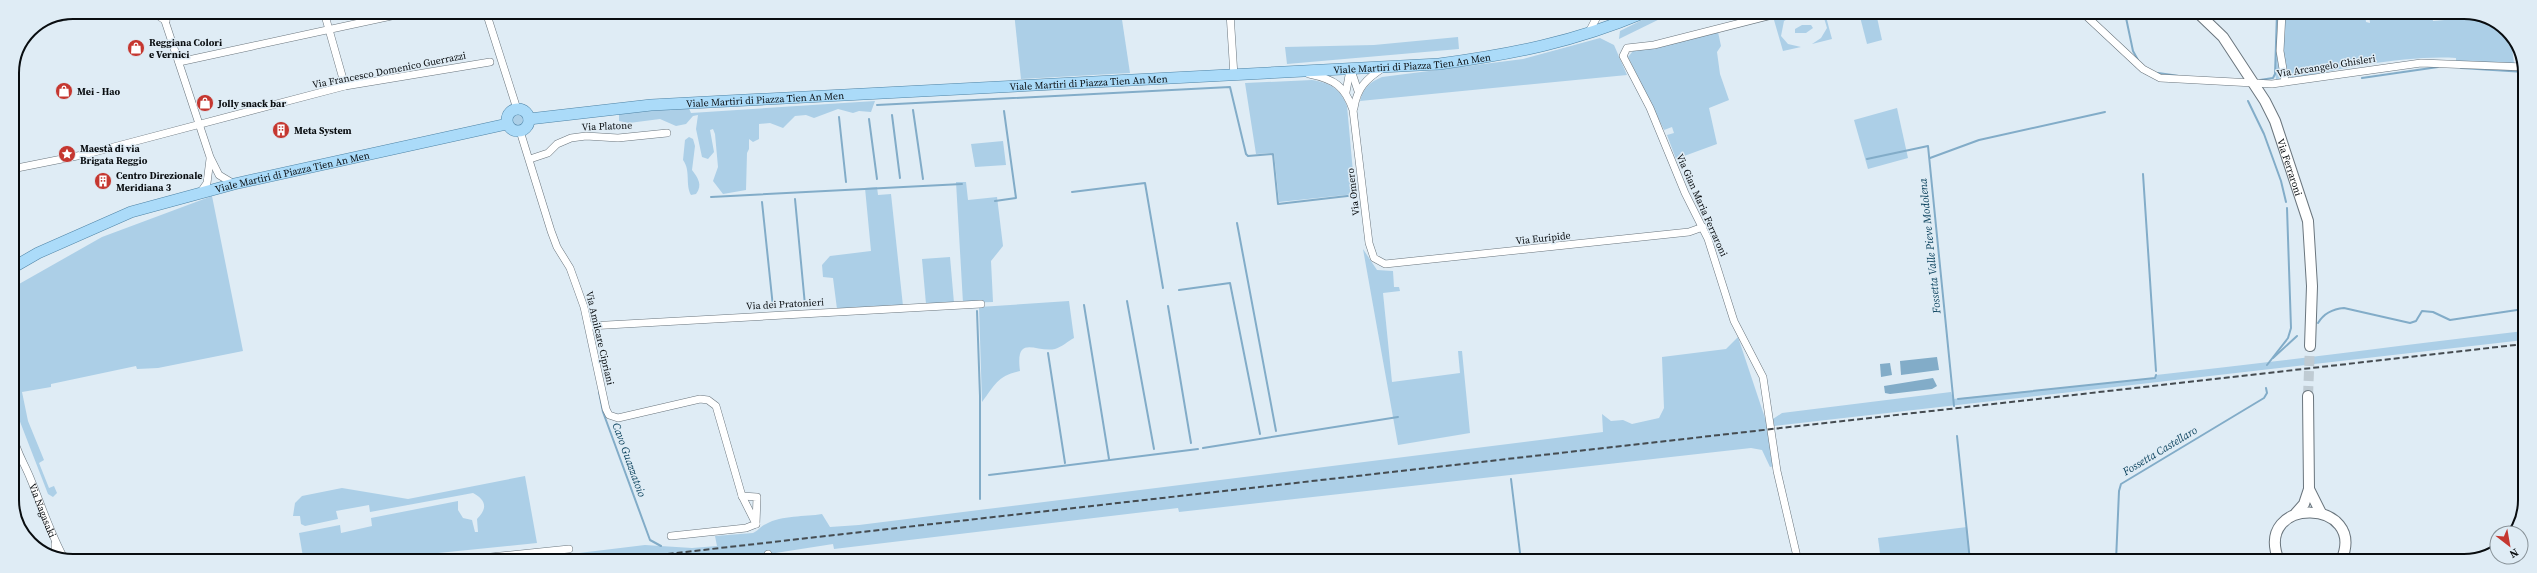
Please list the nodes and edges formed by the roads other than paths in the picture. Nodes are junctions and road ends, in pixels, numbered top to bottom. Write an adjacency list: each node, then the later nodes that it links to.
1 (162, 19): 14 (street)
2 (165, 19): 14 (street)
3 (326, 19): 16 (street)
4 (378, 19): 16 (street)
5 (488, 19): 30 (street)
6 (1230, 19): 24 (street)
7 (1596, 19): 17 (street)
8 (1615, 19): 15 (street)
9 (1629, 19): 15 (main road, Viale Martiri di Piazza Tien An Men)
10 (1756, 19): 42 (street, Via Gian Maria Ferraroni)
11 (2090, 19): 26 (street, Via Arcangelo Ghisleri)
12 (2204, 19): 26 (main road, Via Ferraroni)
13 (2282, 19): 25 (street)
14 (166, 22): 18 (street)
15 (1622, 22): 17 (main road, Viale Martiri di Piazza Tien An Men)
16 (329, 30): 18 (street); 27 (street)
17 (1588, 34): 21 (main road, Viale Martiri di Piazza Tien An Men)
18 (179, 62): 33 (street)
19 (490, 62): 27 (street, Via Francesco Domenico Guerrazzi)
20 (2518, 67): 25 (street, Via Arcangelo Ghisleri)
21 (1383, 68): 22 (main road, Viale Martiri di Piazza Tien An Men); 28 (street, Via Omero)
22 (1350, 70): 23 (main road, Viale Martiri di Piazza Tien An Men); 28 (street); 29 (street)
23 (1303, 73): 24 (main road, Viale Martiri di Piazza Tien An Men); 29 (street)
24 (1234, 76): 32 (main road, Viale Martiri di Piazza Tien An Men)
25 (2284, 81): 26 (street, Via Arcangelo Ghisleri)
26 (2253, 84): 49 (main road, Via Ferraroni)
27 (345, 86): 33 (street, Via Francesco Domenico Guerrazzi)
28 (1358, 91): 31 (street, Via Omero)
29 (1346, 92): 31 (street, Via Omero)
30 (517, 109): 32 (main road); 34 (main road)
31 (1353, 110): 46 (street, Via Omero)
32 (529, 119): 35 (main road)
33 (199, 123): 37 (street); 39 (street, Via Francesco Domenico Guerrazzi)
34 (507, 124): 35 (main road); 40 (main road, Viale Martiri di Piazza Tien An Men)
35 (520, 131): 38 (street, Via Amilcare Cipriani)
36 (667, 133): 38 (street, Via Platone)
37 (210, 157): 40 (street); 41 (street)
38 (530, 159): 48 (street, Via Amilcare Cipriani)
39 (19, 168)
40 (234, 184): 41 (main road, Viale Martiri di Piazza Tien An Men)
41 (200, 193): 43 (main road, Viale Martiri di Piazza Tien An Men)
42 (1703, 227): 46 (street, Via Euripide); 63 (street, Via Gian Maria Ferraroni)
43 (38, 253): 44 (main road, Viale Martiri di Piazza Tien An Men); 45 (main road, Viale Martiri di Piazza Tien An Men)
44 (19, 257)
45 (19, 264)
46 (1385, 264)
47 (981, 304): 48 (street, Via dei Pratonieri)
48 (589, 326): 53 (street, Via Amilcare Cipriani)
49 (2310, 346)
50 (2308, 396): 52 (main road)
51 (19, 458): 58 (street, Via Nagasaki)
52 (2309, 489): 54 (main road); 55 (main road)
53 (742, 496): 56 (street); 56 (street)
54 (2321, 512): 55 (main road); 65 (main road)
55 (2296, 513): 64 (main road)
56 (756, 524): 57 (street)
57 (671, 536)
58 (55, 542): 60 (street, Via Nagasaki); 61 (street, Via Nagasaki)
59 (569, 549): 62 (street)
60 (55, 551)
61 (61, 553)
62 (520, 554)
63 (1796, 554)
64 (2277, 554)
65 (2342, 554)

